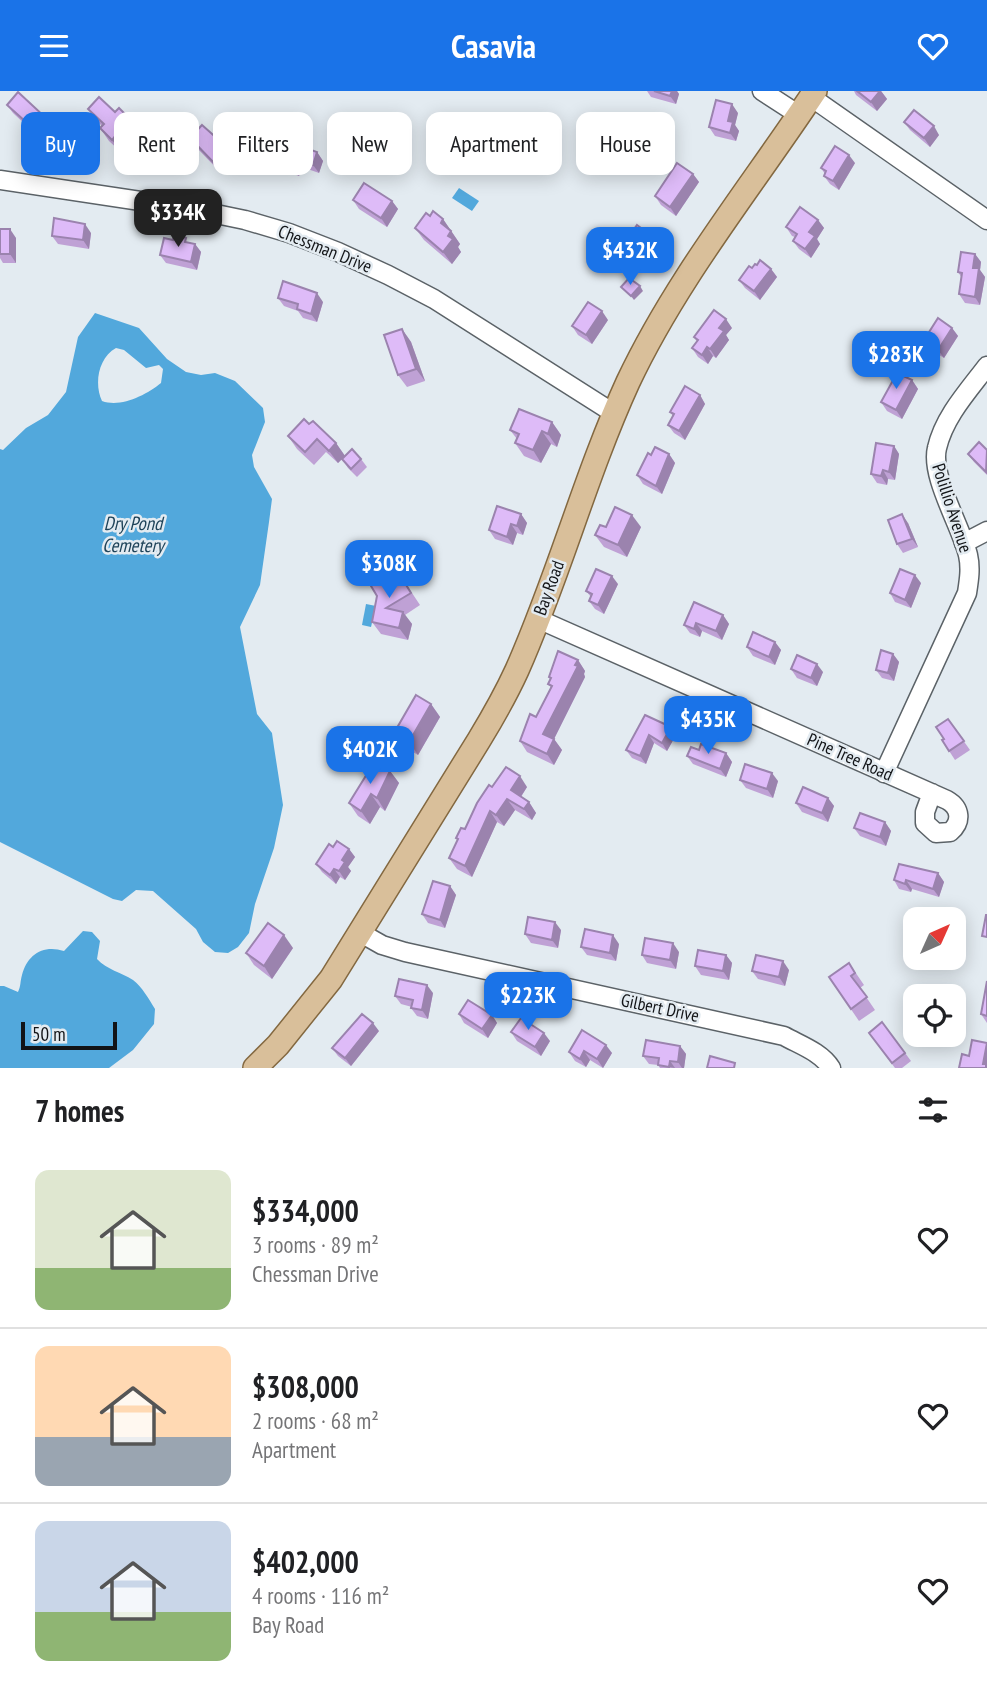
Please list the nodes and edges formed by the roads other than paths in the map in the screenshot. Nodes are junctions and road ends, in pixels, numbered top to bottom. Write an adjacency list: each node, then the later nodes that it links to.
1 (762, 91): 2 (street)
2 (808, 101): 4 (street); 6 (main road, Bay Road)
3 (0, 180): 6 (street, Chessman Drive)
4 (987, 220)
5 (987, 366): 8 (street, Polillio Avenue)
6 (615, 414): 9 (main road, Bay Road)
7 (987, 531): 8 (street)
8 (964, 543): 10 (street, Polillio Avenue)
9 (538, 619): 10 (street, Pine Tree Road); 12 (main road, Bay Road)
10 (884, 773): 11 (street, Pine Tree Road)
11 (932, 793)
12 (359, 932): 13 (main road, Bay Road); 14 (street, Gilbert Drive)
13 (255, 1068)
14 (831, 1068)

